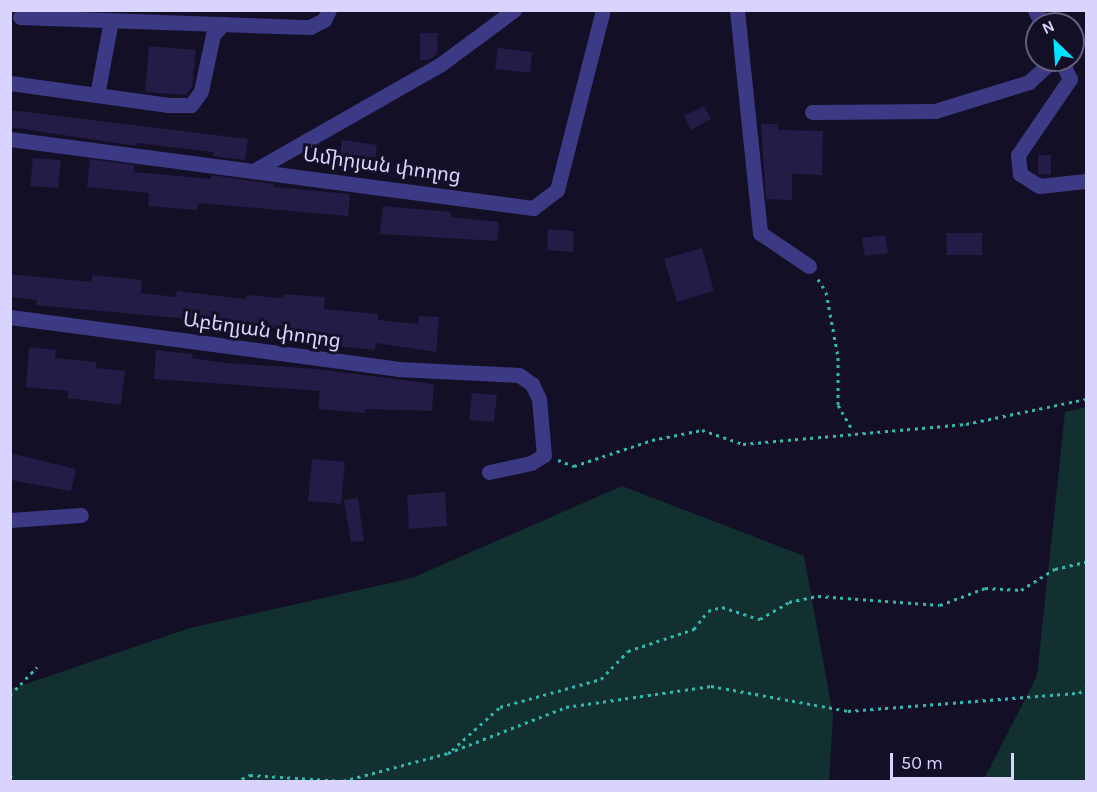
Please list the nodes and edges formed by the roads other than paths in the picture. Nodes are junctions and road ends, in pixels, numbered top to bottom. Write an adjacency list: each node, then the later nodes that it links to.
1 (329, 10): 7 (street)
2 (514, 10): 14 (street)
3 (603, 10): 14 (street, Ամիրյան փողոց)
4 (737, 10): 16 (street)
5 (20, 17): 6 (street)
6 (111, 20): 7 (street); 11 (street)
7 (223, 24): 11 (street)
8 (1040, 72): 12 (street)
9 (1067, 72): 15 (street)
10 (10, 83): 11 (street)
11 (97, 95)
12 (813, 112)
13 (10, 139): 14 (street, Ամիրյան փողոց)
14 (257, 169)
15 (1086, 181)
16 (809, 266)
17 (10, 317): 18 (street, Աբեղյան փողոց)
18 (489, 472)
19 (81, 515): 20 (street)
20 (10, 520)

